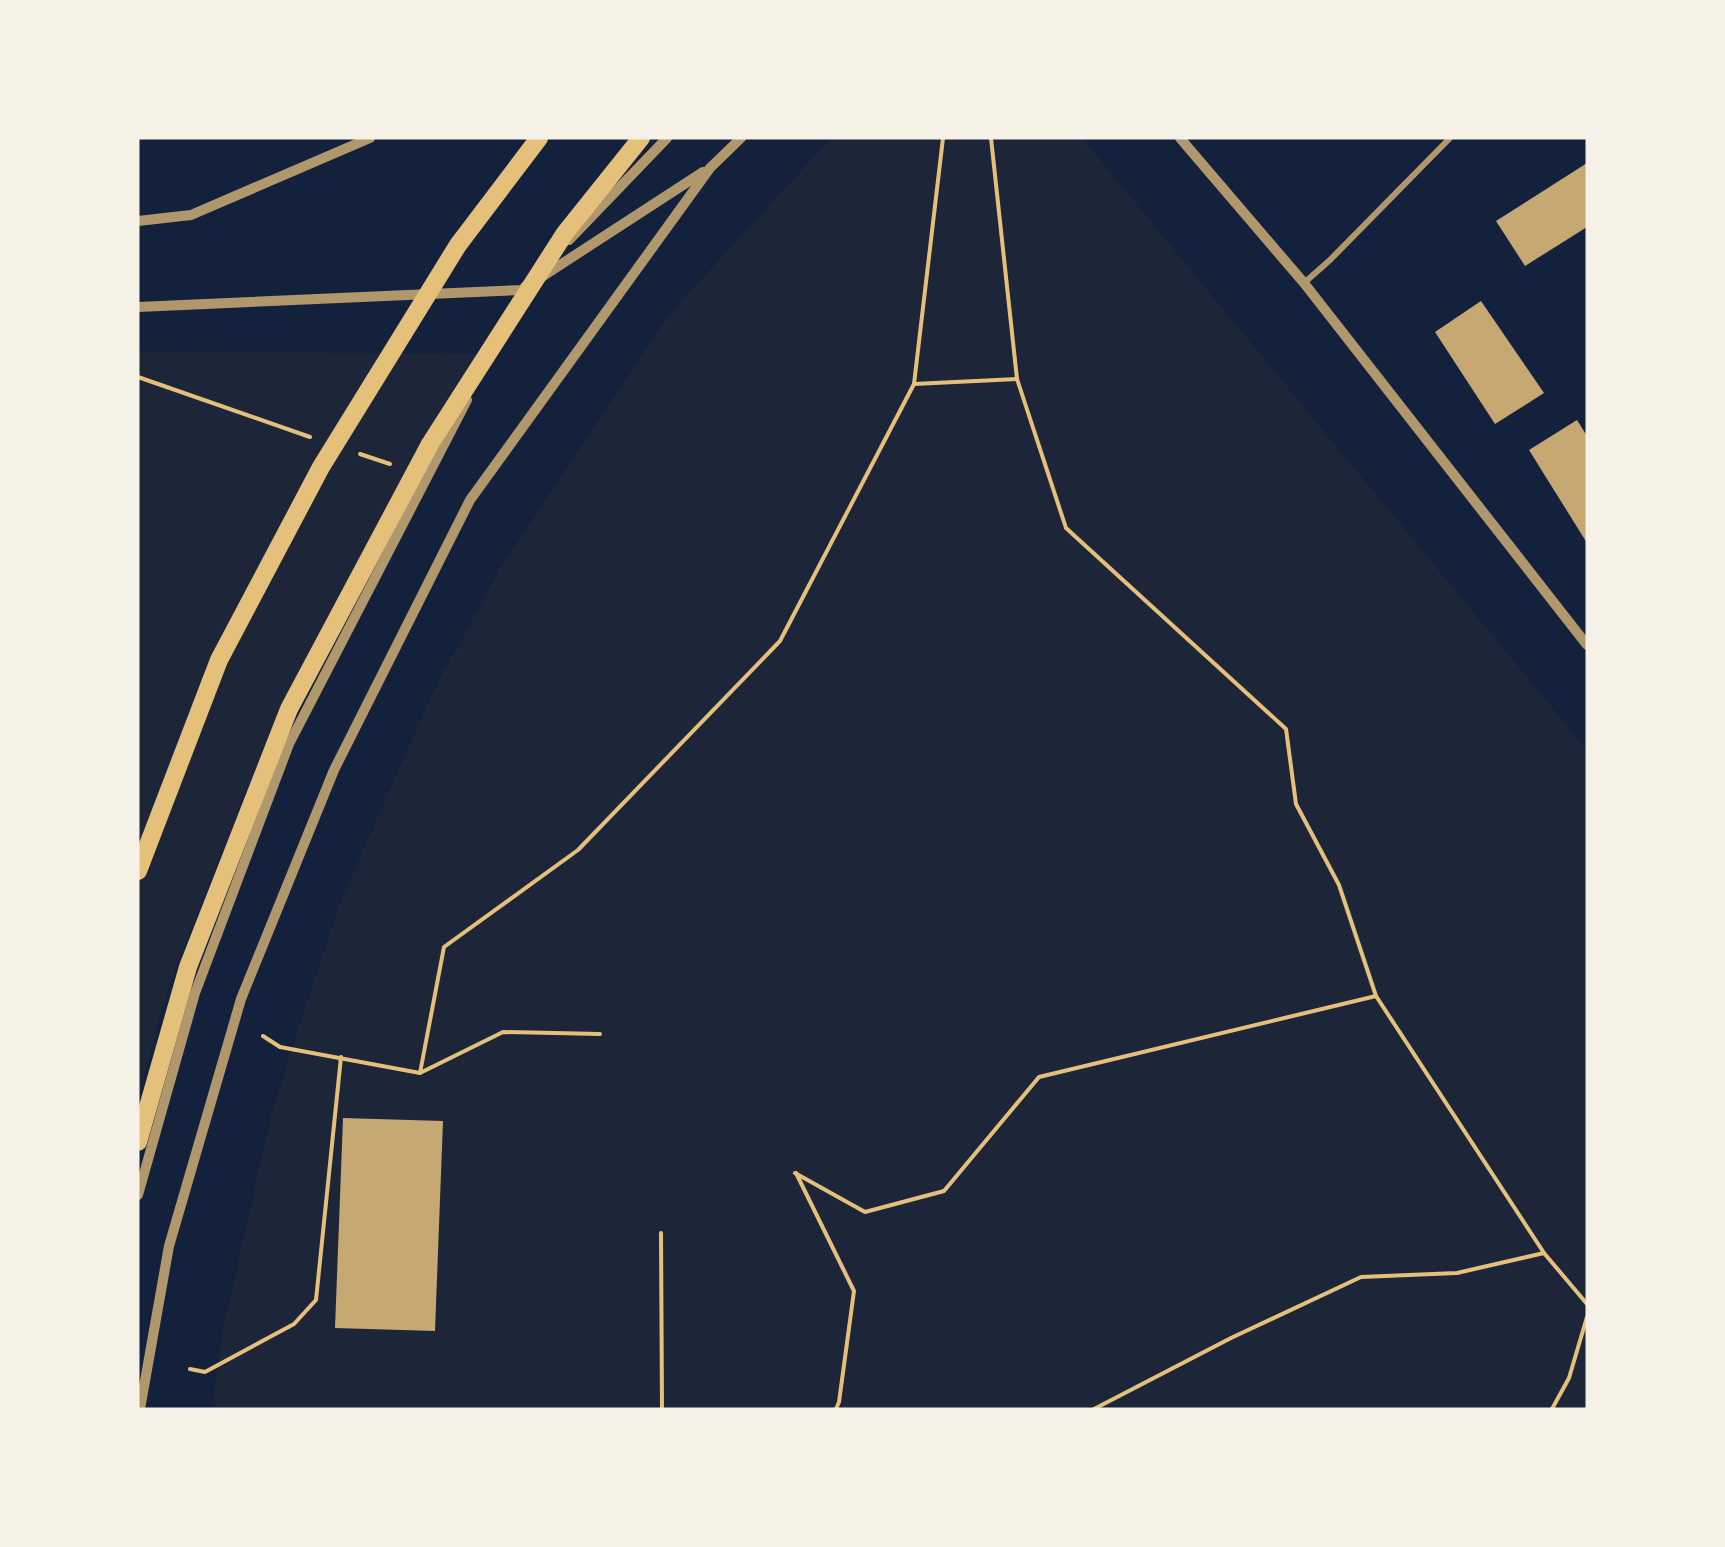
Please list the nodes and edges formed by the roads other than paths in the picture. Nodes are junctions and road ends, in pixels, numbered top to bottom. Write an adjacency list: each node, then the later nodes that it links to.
1 (370, 138): 9 (street)
2 (539, 138): 14 (highway)
3 (641, 138): 15 (highway)
4 (667, 138): 11 (street)
5 (741, 138): 8 (street)
6 (1180, 138): 10 (street)
7 (1450, 138): 10 (street)
8 (710, 168): 11 (street); 17 (street)
9 (138, 221)
10 (1304, 283): 13 (street)
11 (522, 290): 12 (street); 16 (street)
12 (138, 307)
13 (1587, 645)
14 (138, 872)
15 (138, 1142)
16 (138, 1195)
17 (140, 1409)

